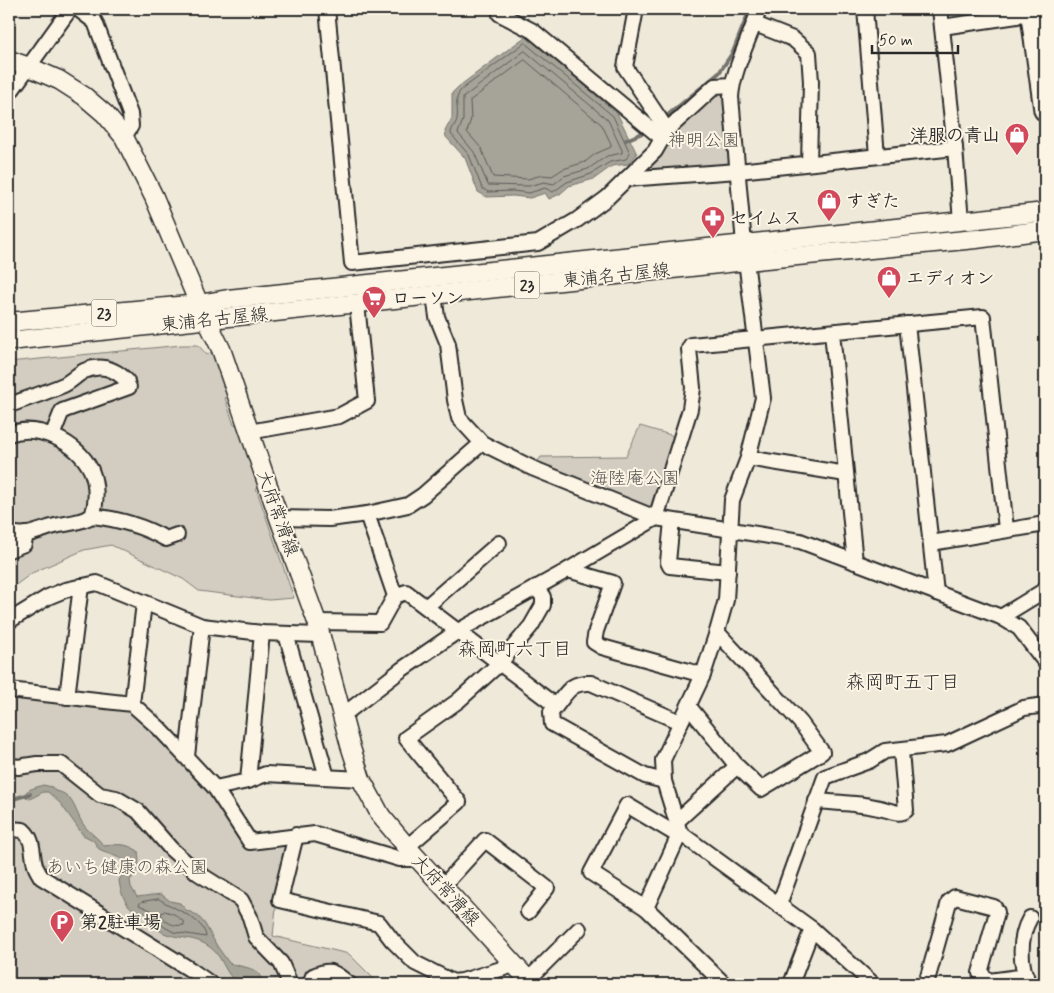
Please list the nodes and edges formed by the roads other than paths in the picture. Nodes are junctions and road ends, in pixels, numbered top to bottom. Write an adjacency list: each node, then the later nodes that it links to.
1 (70, 9): 14 (street)
2 (78, 9): 19 (street)
3 (326, 9): 24 (street)
4 (500, 9): 18 (street)
5 (636, 9): 18 (street)
6 (759, 9): 11 (street)
7 (865, 9): 21 (street)
8 (940, 9): 12 (street)
9 (1012, 9): 12 (street)
10 (1031, 9): 17 (highway)
11 (755, 24): 15 (street); 22 (street)
12 (942, 27): 20 (street)
13 (9, 60): 14 (main road, 大府常滑線)
14 (30, 67): 16 (street); 19 (main road, 大府常滑線)
15 (732, 85): 18 (street); 23 (street)
16 (9, 94)
17 (1045, 110)
18 (665, 134): 24 (street)
19 (124, 137): 30 (main road, 大府常滑線)
20 (955, 148): 21 (street); 26 (street)
21 (877, 156): 22 (street)
22 (809, 163): 23 (street)
23 (738, 171): 24 (street); 28 (street)
24 (626, 179)
25 (1045, 212): 26 (main road, 東浦名古屋線 / 23)
26 (961, 220): 28 (main road, 東浦名古屋線 / 23)
27 (1045, 230): 28 (main road, 東浦名古屋線 / 23)
28 (745, 252): 29 (main road, 東浦名古屋線 / 23); 30 (main road, 東浦名古屋線 / 23); 36 (street)
29 (434, 296): 31 (main road, 東浦名古屋線 / 23); 42 (street)
30 (199, 304): 32 (main road, 大府常滑線); 33 (main road, 東浦名古屋線 / 23)
31 (357, 304): 32 (main road, 東浦名古屋線 / 23); 39 (street)
32 (207, 320): 37 (main road, 東浦名古屋線 / 23); 39 (main road, 大府常滑線)
33 (9, 322)
34 (907, 324): 35 (street); 51 (street); 57 (street)
35 (832, 332): 36 (street); 44 (street)
36 (755, 338): 43 (street); 48 (street)
37 (9, 341)
38 (9, 405): 41 (street)
39 (249, 432): 47 (main road, 大府常滑線)
40 (9, 434): 41 (street)
41 (52, 436): 46 (street)
42 (482, 443): 45 (street); 48 (street)
43 (748, 458): 44 (street); 52 (street)
44 (846, 474): 59 (street)
45 (367, 514): 47 (street); 66 (street)
46 (92, 516): 54 (street); 55 (street)
47 (279, 518): 72 (main road, 大府常滑線)
48 (656, 518): 49 (street); 60 (street)
49 (672, 521): 52 (street); 61 (street)
50 (1045, 527): 51 (street)
51 (1006, 530): 57 (street)
52 (731, 531): 59 (street); 61 (street)
53 (9, 532): 54 (street)
54 (26, 534): 58 (street)
55 (177, 535)
56 (499, 543): 68 (street)
57 (931, 543): 65 (street)
58 (9, 550)
59 (856, 562): 65 (street)
60 (568, 570): 63 (street); 79 (street)
61 (728, 572): 74 (street)
62 (81, 586): 67 (street); 70 (street); 81 (street)
63 (536, 587): 73 (street); 78 (street)
64 (1045, 590): 69 (street)
65 (936, 593): 69 (street)
66 (395, 596): 68 (street); 72 (street)
67 (144, 603): 71 (street); 82 (street)
68 (427, 606): 73 (street)
69 (1001, 617): 77 (street)
70 (9, 621)
71 (202, 626): 75 (street); 89 (street)
72 (318, 629): 76 (street); 86 (main road, 大府常滑線)
73 (458, 630): 78 (street); 86 (street)
74 (717, 632): 79 (street); 91 (street)
75 (262, 633): 76 (street); 94 (street)
76 (286, 634): 92 (street)
77 (1045, 662)
78 (500, 663): 83 (street); 101 (street)
79 (704, 675): 85 (street)
80 (9, 690): 81 (street)
81 (67, 697): 82 (street)
82 (132, 704): 89 (street)
83 (556, 706): 87 (street); 95 (street)
84 (1045, 706): 88 (street)
85 (690, 708): 87 (street); 91 (street)
86 (342, 716): 93 (main road, 大府常滑線)
87 (680, 722): 95 (street)
88 (901, 751): 97 (street); 97 (street)
89 (187, 756): 96 (street)
90 (9, 766): 114 (street)
91 (737, 766): 99 (street)
92 (327, 777): 93 (street); 94 (street)
93 (360, 780): 101 (main road, 大府常滑線)
94 (248, 781): 96 (street)
95 (664, 781): 99 (street)
96 (216, 788): 100 (street)
97 (816, 801): 103 (street)
98 (9, 828): 113 (street)
99 (679, 830): 103 (street); 104 (street); 104 (street)
100 (296, 835): 101 (street); 111 (street)
101 (412, 853): 102 (main road, 大府常滑線)
102 (442, 886): 105 (street); 109 (main road, 大府常滑線)
103 (779, 905): 108 (street)
104 (646, 908): 117 (street)
105 (528, 912)
106 (1030, 918): 110 (street)
107 (579, 929): 112 (street)
108 (812, 929): 118 (street); 119 (street)
109 (514, 965): 111 (street); 112 (main road, 大府常滑線)
110 (1027, 980): 120 (street)
111 (472, 982)
112 (530, 982)
113 (211, 984)
114 (288, 984)
115 (310, 984): 116 (street)
116 (349, 984)
117 (724, 984)
118 (791, 984)
119 (873, 984)
120 (926, 984)

